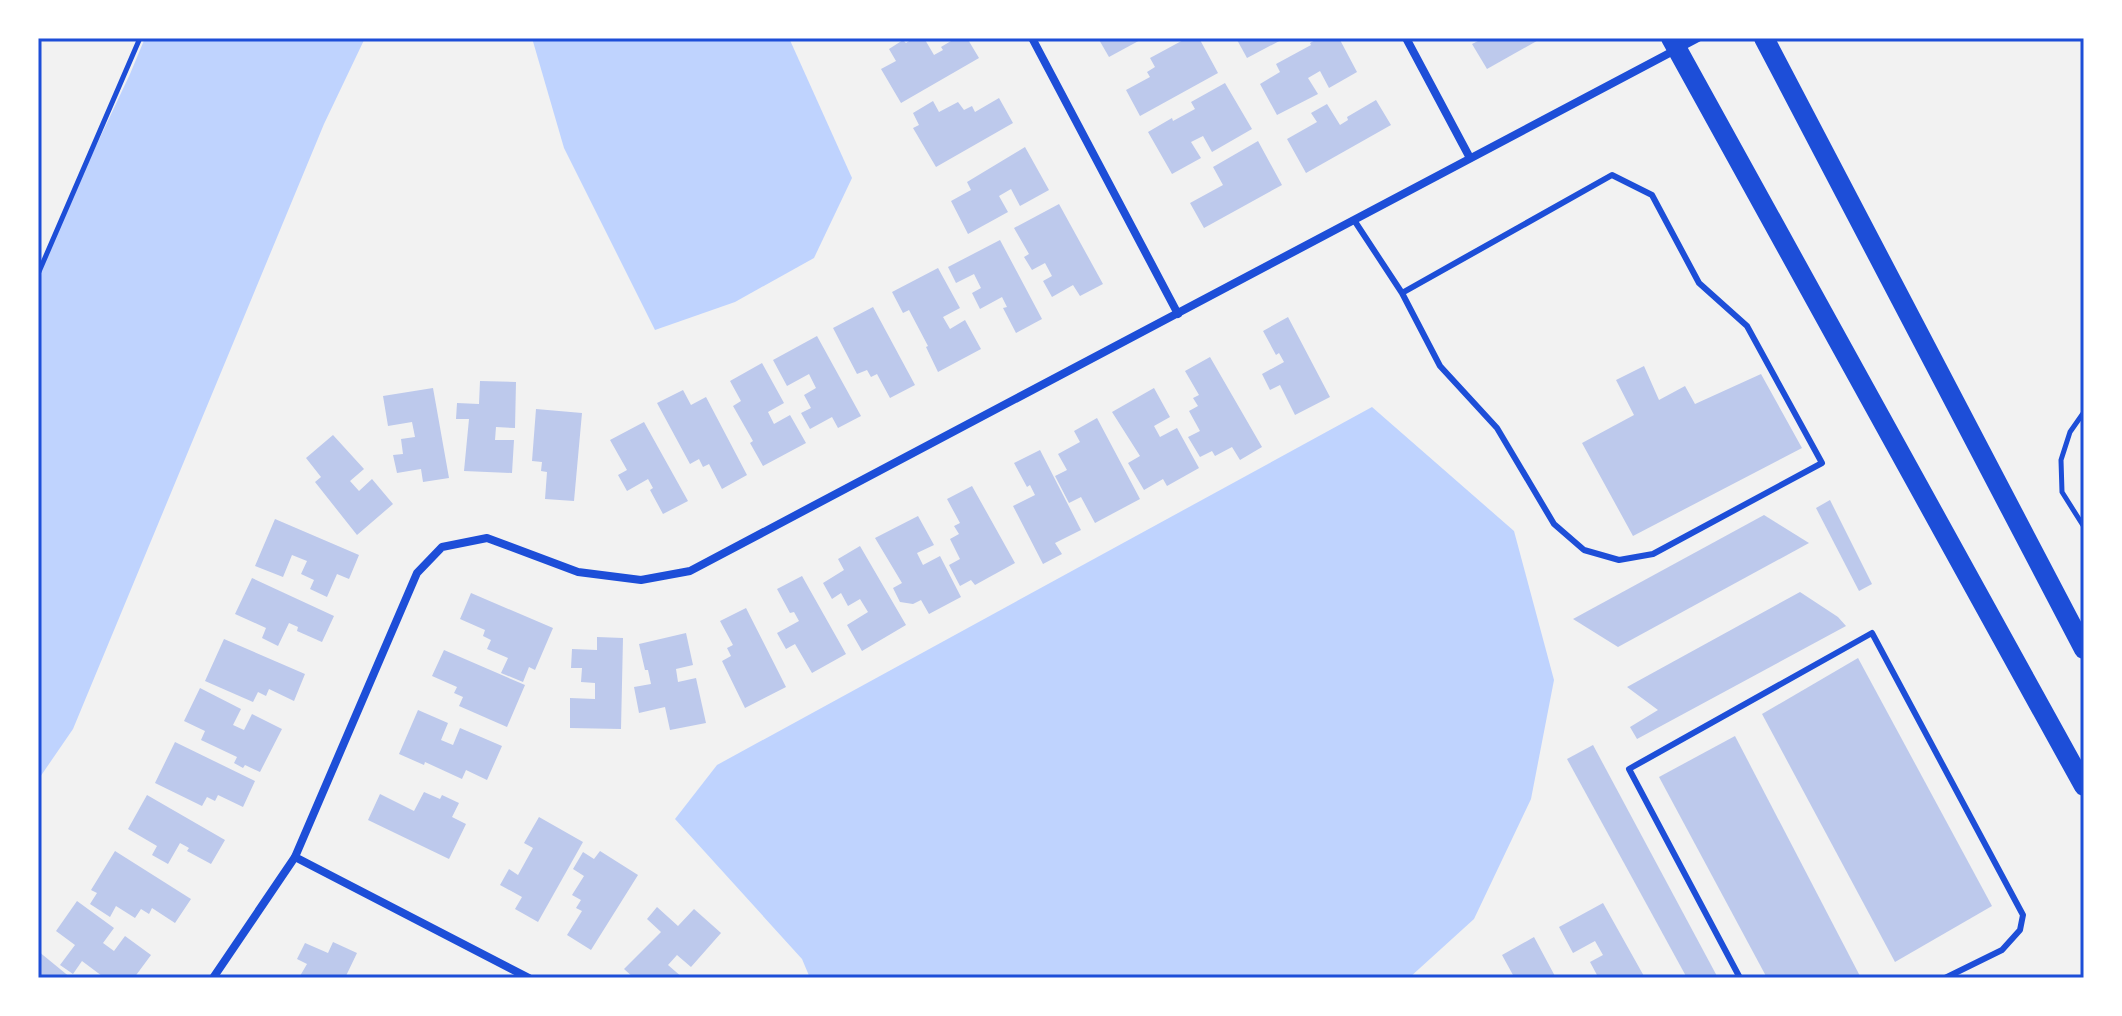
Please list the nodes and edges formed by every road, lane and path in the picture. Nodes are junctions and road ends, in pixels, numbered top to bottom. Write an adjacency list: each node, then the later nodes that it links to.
1 (140, 38): 9 (path)
2 (1032, 38): 11 (street)
3 (1406, 38): 7 (street)
4 (1698, 38): 6 (street)
5 (1764, 38): 14 (main road)
6 (1674, 43): 7 (street); 15 (main road)
7 (1470, 158): 8 (street)
8 (1354, 220): 10 (lane); 11 (street)
9 (38, 274)
10 (1402, 293): 10 (lane)
11 (1178, 314): 16 (street)
12 (2084, 412): 13 (path)
13 (2084, 527)
14 (2084, 649)
15 (2084, 786)
16 (295, 857): 17 (street); 18 (street)
17 (213, 978)
18 (529, 978)
19 (1740, 978): 20 (lane)
20 (1945, 978)

